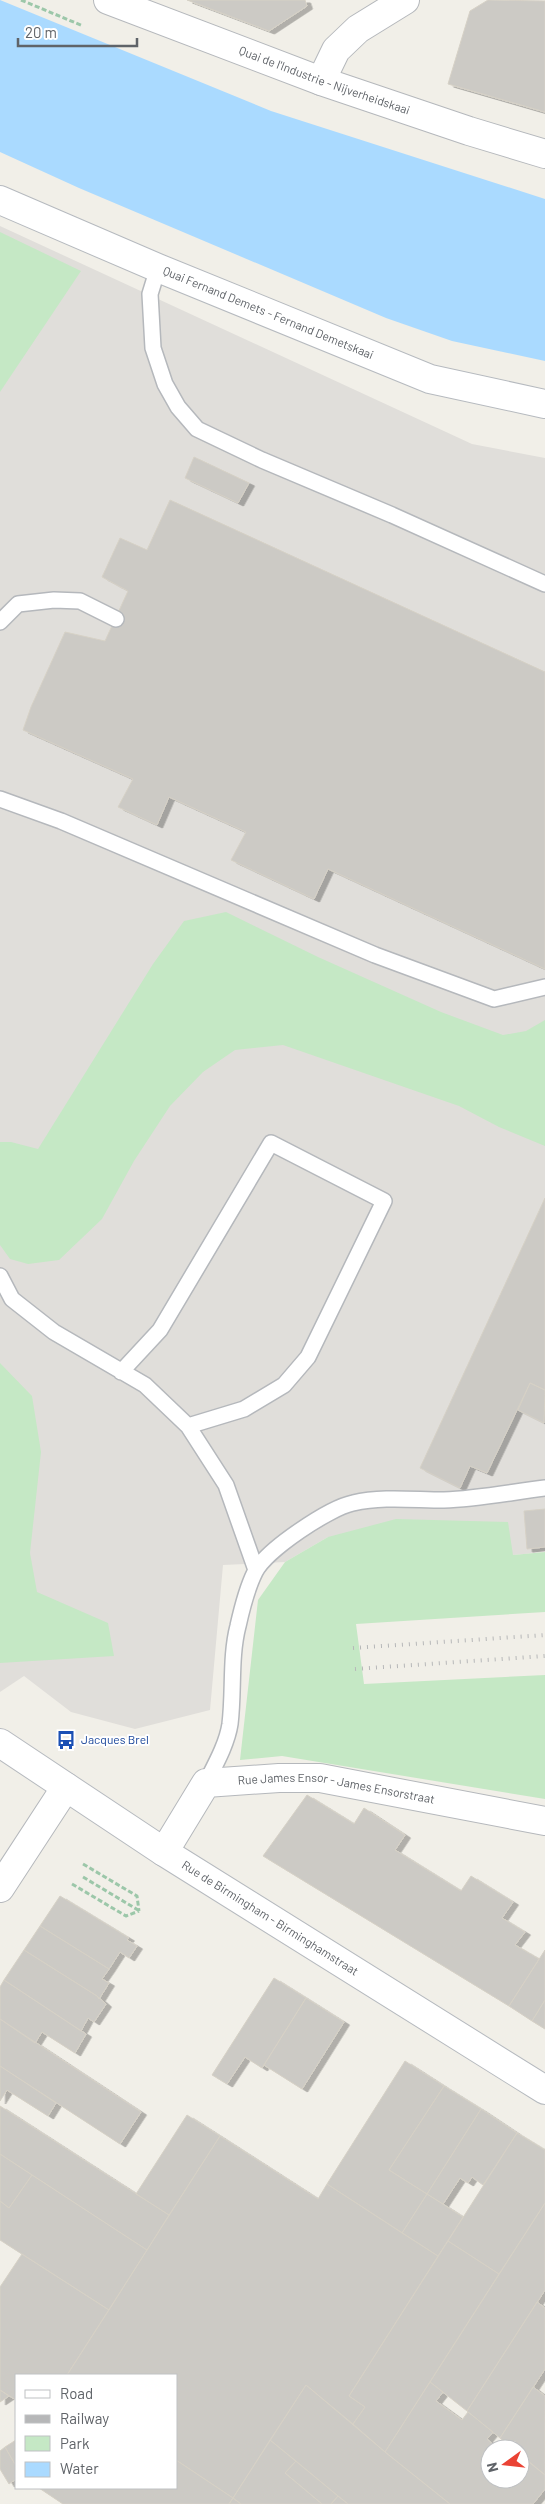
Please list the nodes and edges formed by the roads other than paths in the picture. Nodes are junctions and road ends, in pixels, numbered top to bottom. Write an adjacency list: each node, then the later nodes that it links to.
1 (405, 0): 3 (street)
2 (123, 3): 3 (street, Quai de l'Industrie - Nijverheidskaai)
3 (321, 81): 4 (street, Quai de l'Industrie - Nijverheidskaai)
4 (545, 154)
5 (0, 200): 6 (street, Quai Fernand Demets - Fernand Demetskaai)
6 (158, 268): 7 (street, Quai Fernand Demets - Fernand Demetskaai); 8 (lane)
7 (545, 404)
8 (545, 584)
9 (116, 619): 10 (lane)
10 (0, 622)
11 (0, 799): 12 (lane)
12 (545, 987)
13 (0, 1276): 14 (lane)
14 (121, 1372): 15 (lane); 15 (lane)
15 (188, 1426): 17 (lane)
16 (545, 1488): 17 (lane)
17 (256, 1570): 19 (lane)
18 (0, 1743): 20 (street, Rue de Birmingham - Birminghamstraat)
19 (206, 1783): 21 (street, Rue James Ensor - James Ensorstraat); 22 (street)
20 (66, 1787): 22 (street, Rue de Birmingham - Birminghamstraat); 23 (street)
21 (545, 1820)
22 (164, 1852): 24 (street, Rue de Birmingham - Birminghamstraat)
23 (0, 1888)
24 (545, 2090)

